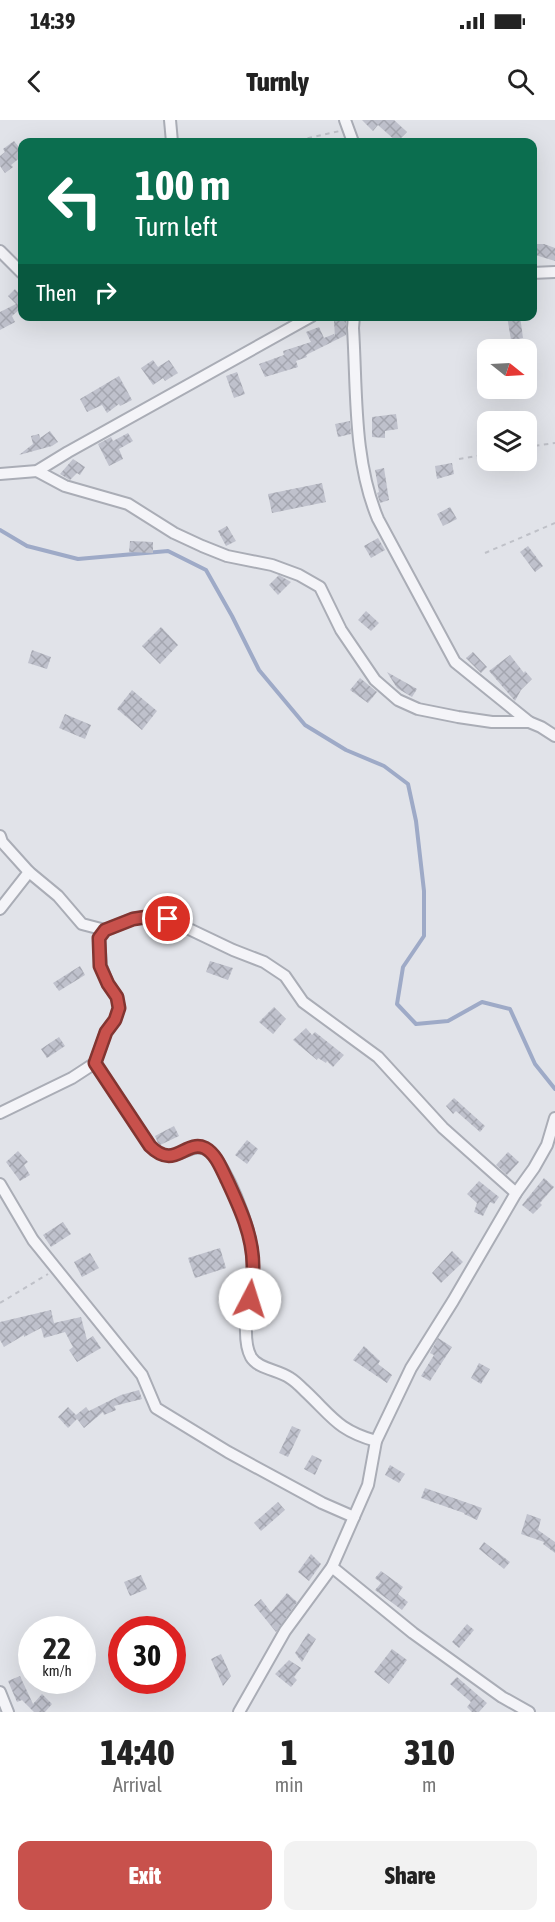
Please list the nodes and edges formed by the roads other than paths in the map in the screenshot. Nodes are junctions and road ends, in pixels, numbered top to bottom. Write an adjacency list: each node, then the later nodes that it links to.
1 (170, 120): 3 (street)
2 (346, 124): 4 (street)
3 (172, 138)
4 (352, 138)
5 (0, 251): 6 (street)
6 (18, 269)
7 (555, 272): 8 (street)
8 (537, 273)
9 (303, 321): 11 (street)
10 (354, 321): 13 (street)
11 (37, 471): 12 (street); 13 (street)
12 (0, 474)
13 (529, 722): 14 (street)
14 (555, 736)
15 (0, 836): 16 (street)
16 (29, 872): 17 (street); 18 (street)
17 (0, 909)
18 (105, 930): 19 (street); 23 (street)
19 (95, 1063): 20 (street); 24 (street)
20 (0, 1113)
21 (555, 1120): 23 (street)
22 (0, 1184): 25 (street)
23 (516, 1193): 24 (street)
24 (376, 1442): 25 (street)
25 (354, 1517): 26 (street)
26 (332, 1567): 29 (street); 30 (street)
27 (0, 1692): 28 (street)
28 (8, 1712)
29 (239, 1712)
30 (529, 1712)

